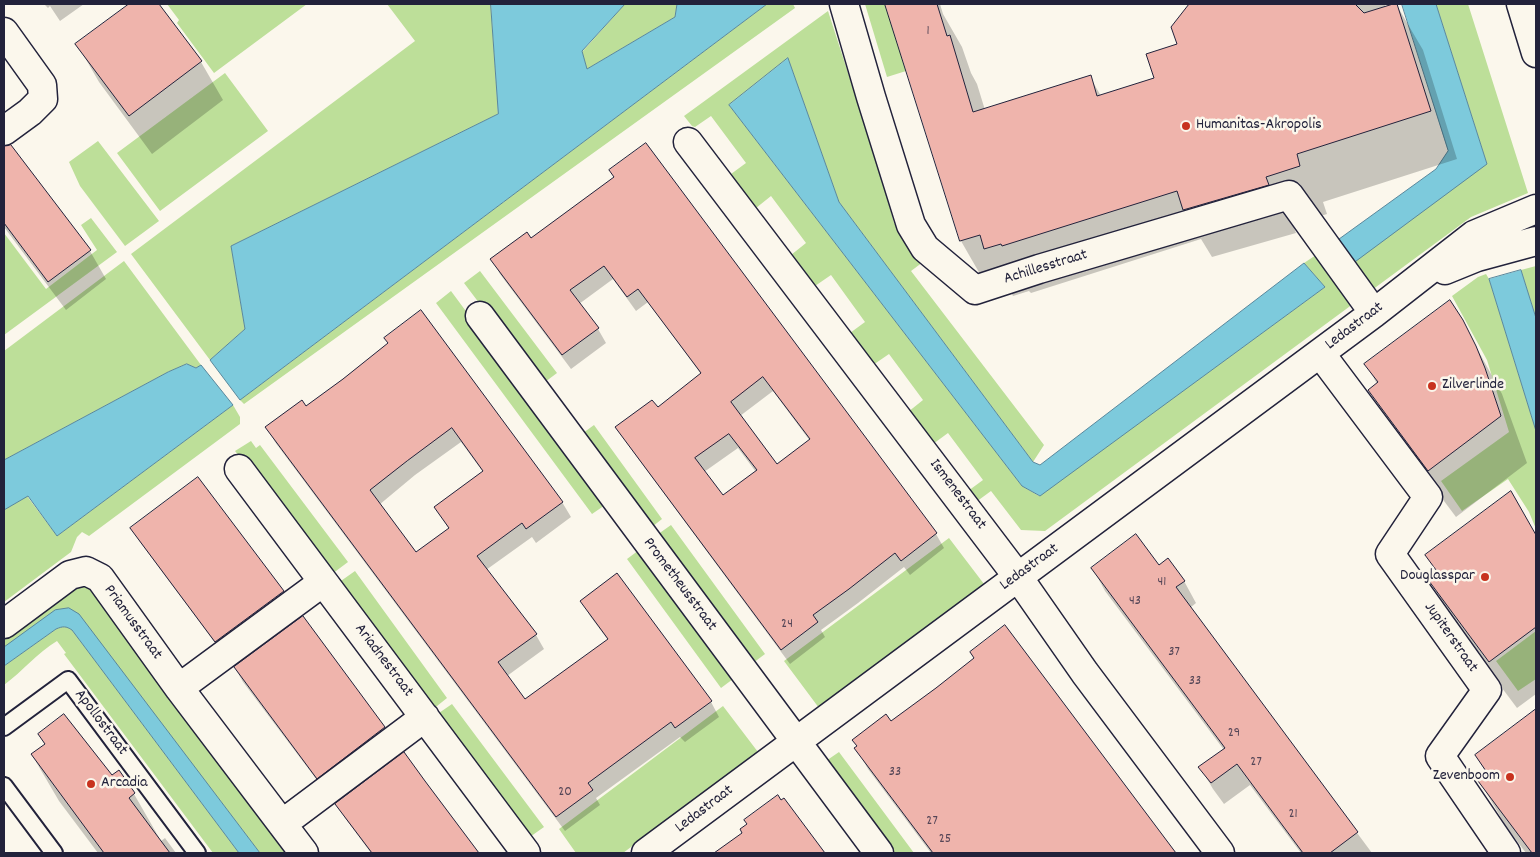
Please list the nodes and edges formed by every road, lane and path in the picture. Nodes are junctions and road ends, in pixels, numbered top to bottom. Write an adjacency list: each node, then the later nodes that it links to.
1 (844, 4): 10 (street, Achillesstraat)
2 (1521, 4): 4 (street)
3 (4, 32): 5 (street)
4 (1536, 53)
5 (4, 131)
6 (688, 142): 14 (street, Ismenestraat)
7 (1536, 209): 9 (street, Ledastraat)
8 (1536, 241): 9 (street, Ledastraat)
9 (1413, 283): 10 (street, Ledastraat)
10 (1374, 313): 12 (street, Ledastraat)
11 (480, 316): 20 (street, Prometheusstraat)
12 (1320, 353): 14 (street, Ledastraat); 30 (street, Jupiterstraat)
13 (239, 469): 15 (street, Ariadnestraat)
14 (1018, 577): 20 (street, Ledastraat); 29 (street, Ismenestraat)
15 (323, 582): 17 (street); 18 (street, Ariadnestraat)
16 (4, 624): 17 (street, Priamusstraat)
17 (180, 688): 22 (street, Priamusstraat)
18 (425, 717): 22 (street); 26 (street, Ariadnestraat)
19 (4, 727): 24 (lane, Apollostraat)
20 (796, 742): 27 (street, Ledastraat); 28 (street, Prometheusstraat)
21 (4, 786): 23 (lane)
22 (282, 824): 25 (street, Priamusstraat)
23 (54, 853)
24 (197, 853)
25 (304, 853)
26 (526, 853)
27 (646, 853)
28 (879, 853)
29 (1220, 853)
30 (1506, 853)

